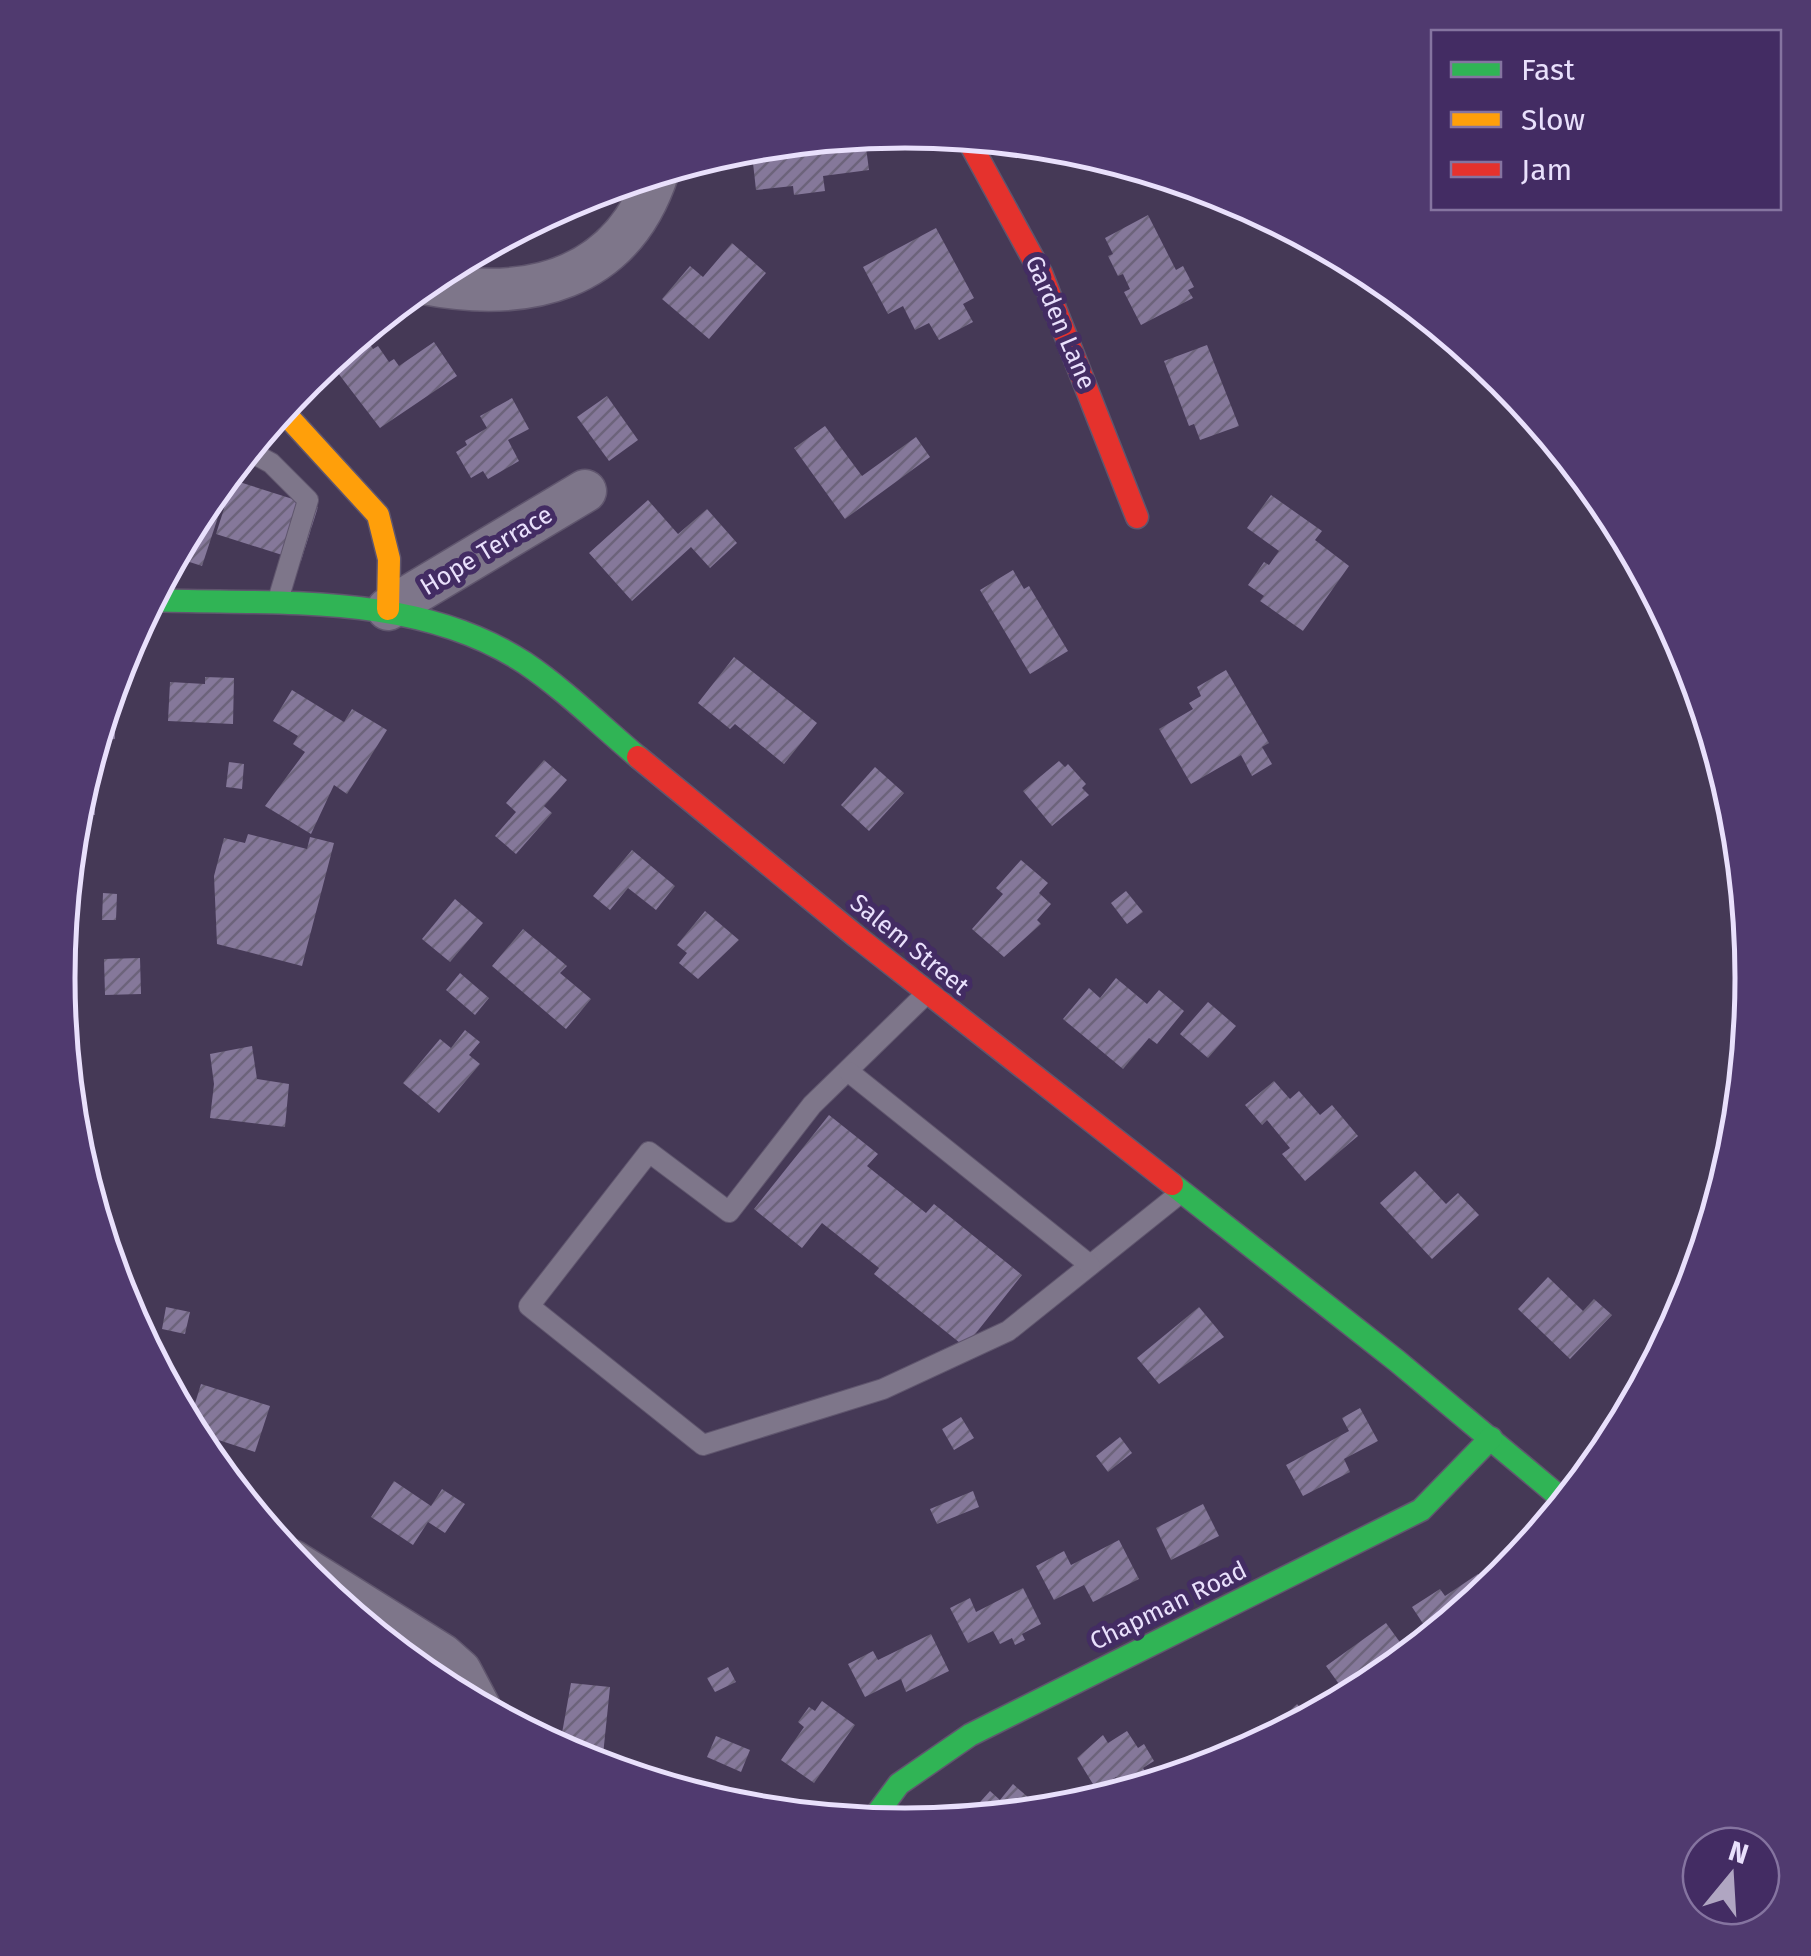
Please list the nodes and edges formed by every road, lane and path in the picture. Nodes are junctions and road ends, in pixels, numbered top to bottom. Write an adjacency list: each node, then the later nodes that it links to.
1 (975, 151): 9 (main road, Garden Lane)
2 (652, 188): 3 (street)
3 (446, 286)
4 (292, 419): 5 (main road)
5 (307, 435): 7 (lane); 12 (main road)
6 (260, 457): 7 (lane)
7 (270, 462): 11 (lane)
8 (584, 491): 12 (street, Hope Terrace)
9 (1137, 517)
10 (167, 600): 11 (main road, Salem Street)
11 (278, 602): 12 (main road, Salem Street)
12 (388, 609): 13 (main road, Salem Street)
13 (927, 993): 14 (lane); 15 (main road, Salem Street)
14 (849, 1072): 16 (lane); 16 (lane)
15 (1180, 1194): 16 (lane); 17 (main road, Salem Street)
16 (1090, 1266)
17 (1492, 1438): 18 (main road, Salem Street); 21 (main road, Chapman Road)
18 (1557, 1493)
19 (358, 1602): 20 (street)
20 (466, 1682)
21 (881, 1808)

